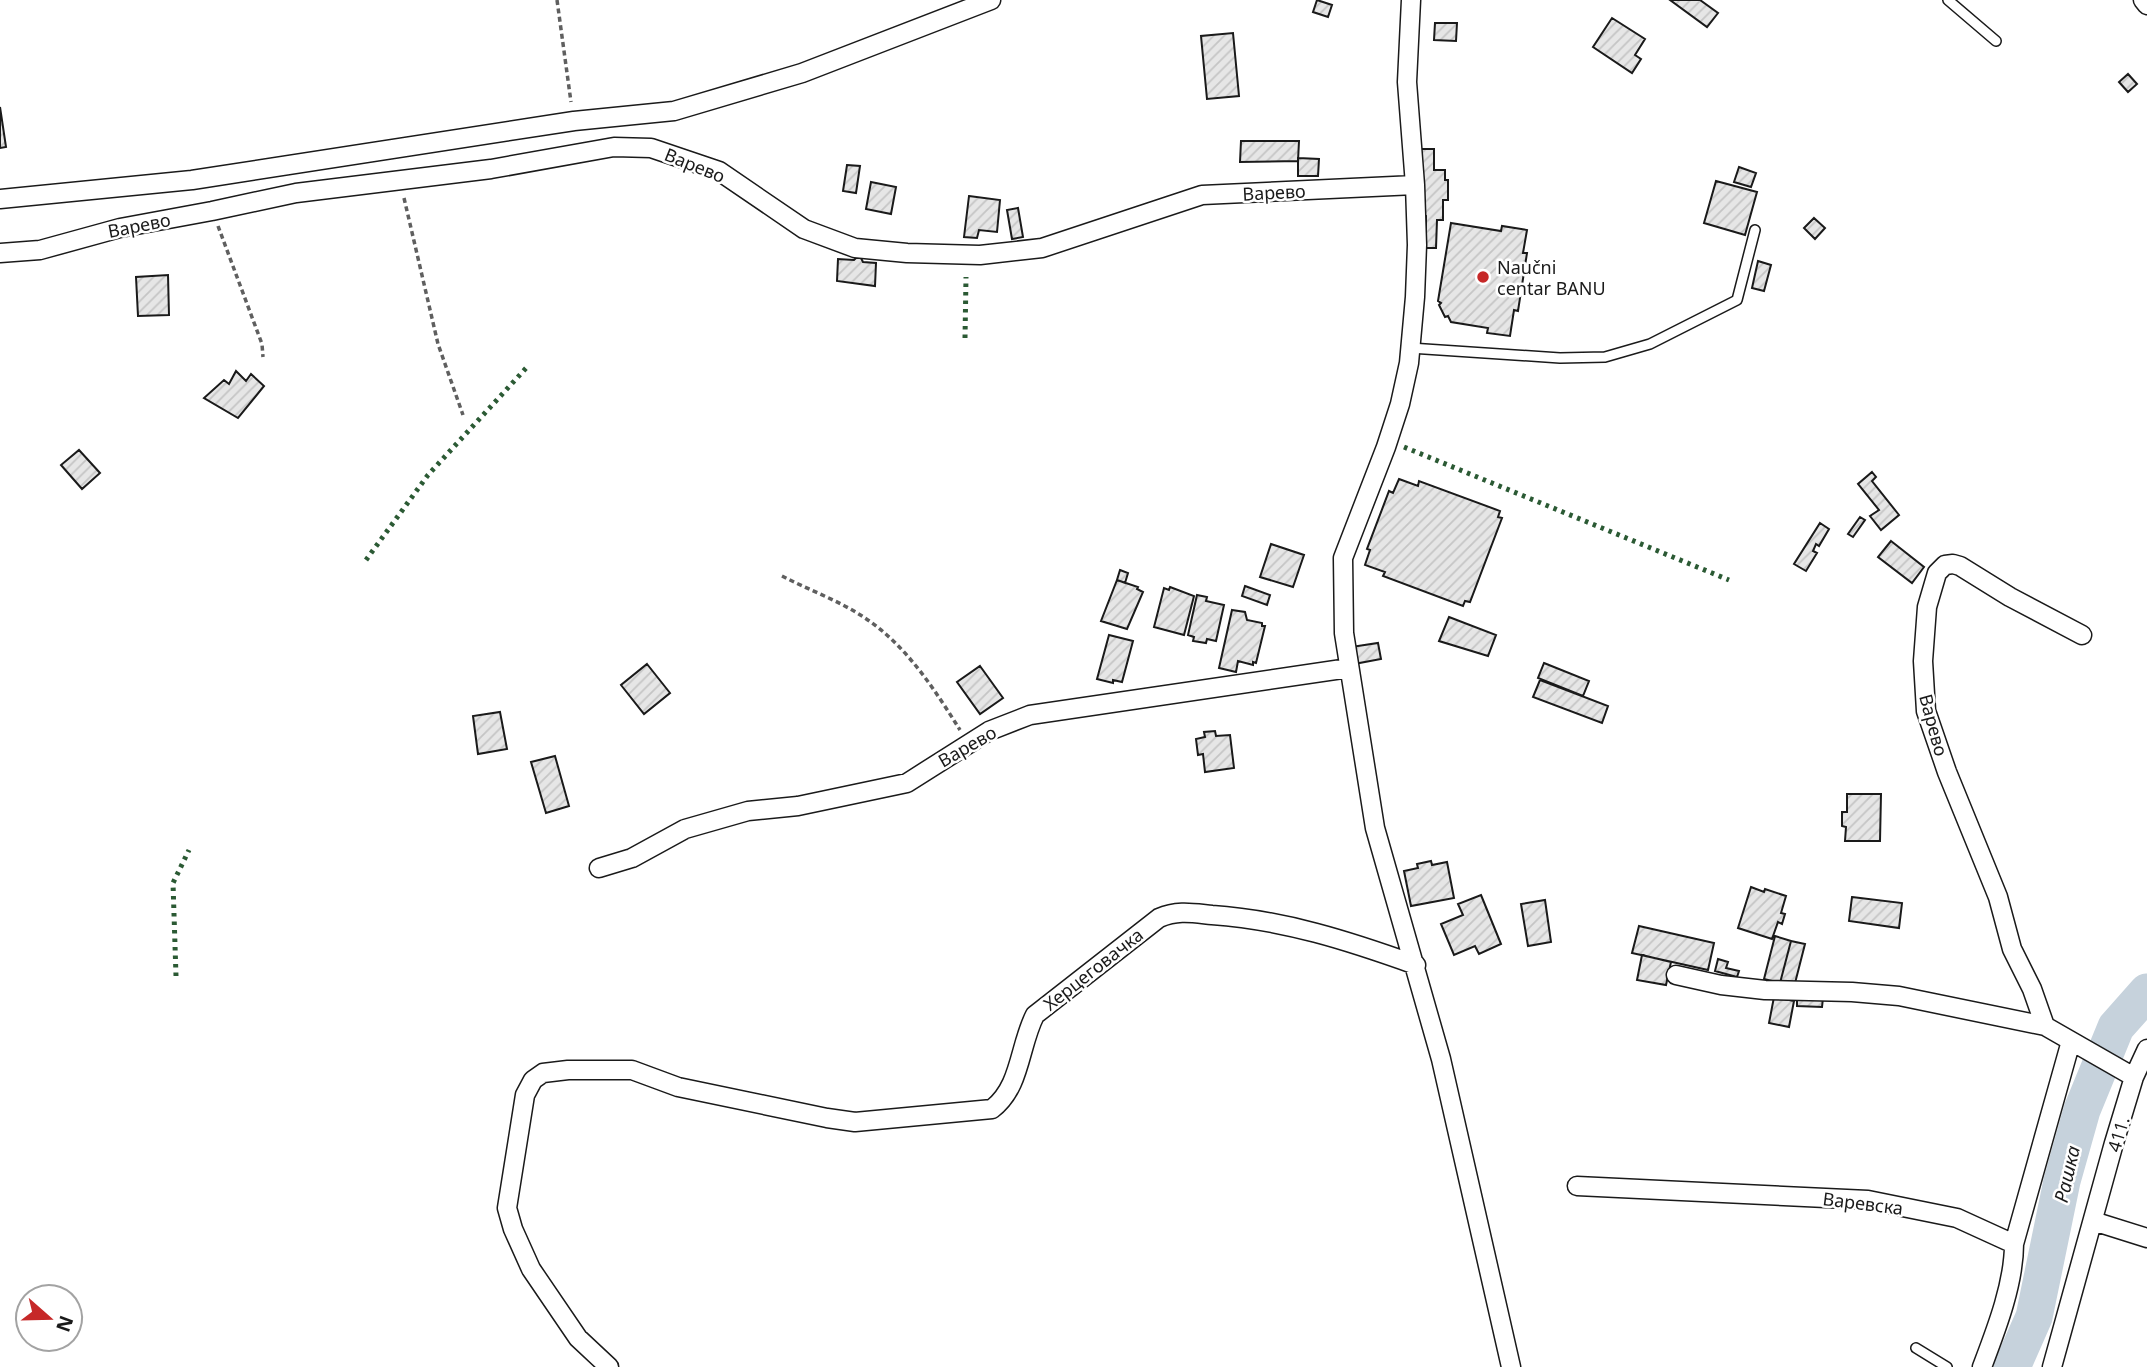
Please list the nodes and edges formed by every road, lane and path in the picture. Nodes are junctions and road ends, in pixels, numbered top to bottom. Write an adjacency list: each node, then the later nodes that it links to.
1 (557, 0): 9 (path)
2 (990, 0): 8 (street)
3 (1948, 0): 7 (lane)
4 (2143, 0): 6 (street)
5 (1410, 1): 12 (street)
6 (2147, 5)
7 (1996, 41)
8 (616, 117): 9 (street); 10 (street)
9 (574, 121): 13 (street)
10 (614, 147): 11 (street, Варево); 12 (street, Варево)
11 (400, 179): 14 (street, Варево); 19 (path)
12 (1415, 185): 17 (street)
13 (0, 199)
14 (212, 211): 16 (street, Варево); 18 (path)
15 (1755, 230): 17 (lane)
16 (0, 253)
17 (1410, 348): 22 (street)
18 (263, 357)
19 (463, 415)
20 (782, 576): 23 (path)
21 (2082, 635): 27 (street, Варево)
22 (1349, 668): 23 (street, Варево); 25 (street)
23 (968, 744): 24 (street, Варево)
24 (599, 868)
25 (1416, 965): 36 (street, Херцеговачка); 37 (street)
26 (1676, 975): 27 (street)
27 (2045, 1026): 28 (street)
28 (2078, 1046): 30 (street); 34 (street)
29 (2146, 1053): 30 (street, 411.)
30 (2134, 1077): 32 (street, 411.)
31 (1577, 1186): 34 (street, Варевска)
32 (2093, 1221): 33 (street); 40 (street, 411.)
33 (2147, 1238)
34 (2014, 1244): 39 (street)
35 (1916, 1348): 38 (lane)
36 (609, 1367)
37 (1511, 1367)
38 (1947, 1367)
39 (1982, 1367)
40 (2052, 1367)

